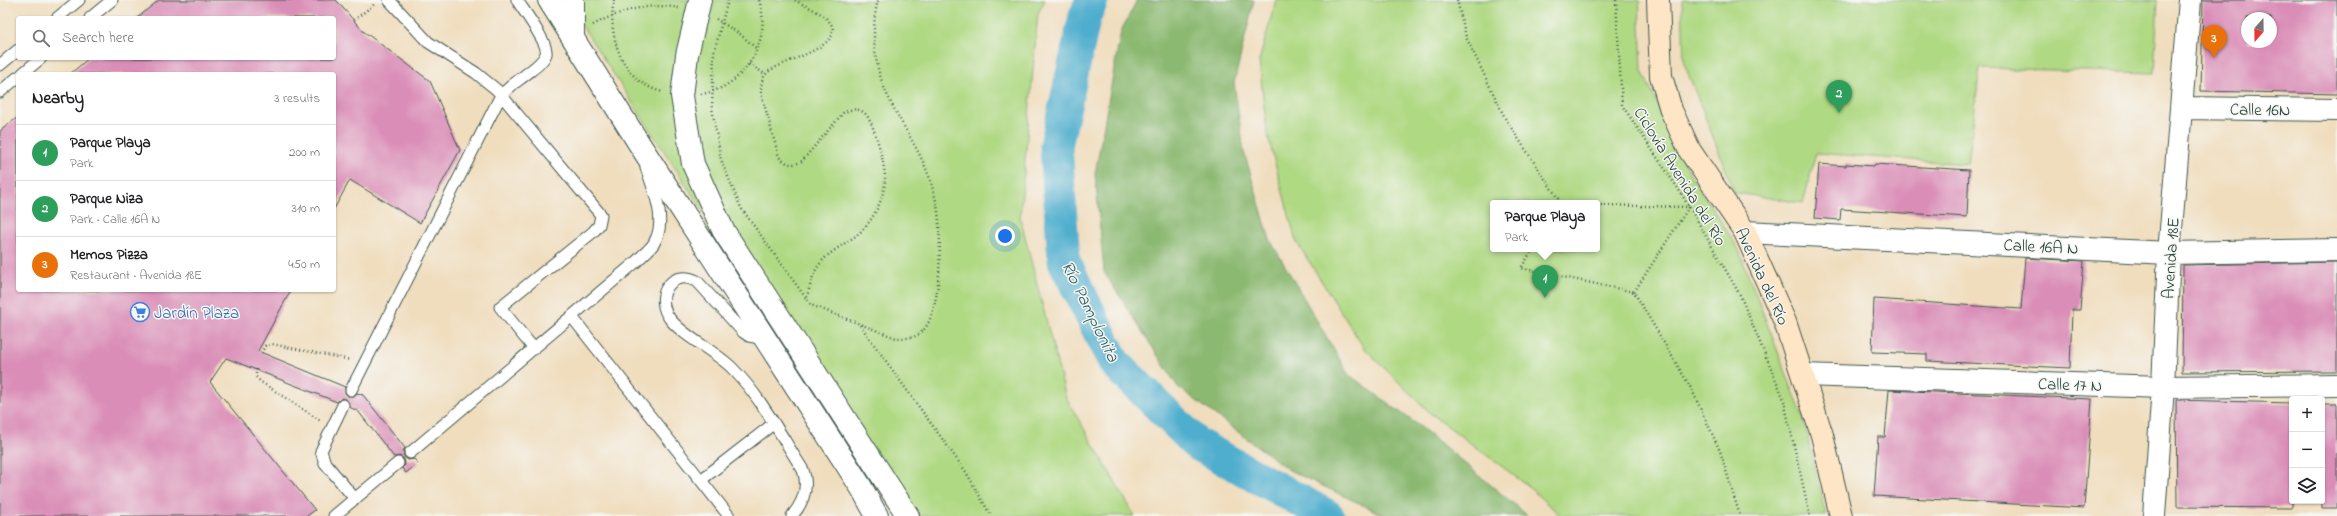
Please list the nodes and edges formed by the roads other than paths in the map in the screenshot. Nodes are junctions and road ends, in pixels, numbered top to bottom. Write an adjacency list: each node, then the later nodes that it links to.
1 (79, 0): 10 (lane)
2 (112, 0): 11 (lane)
3 (389, 0): 19 (lane)
4 (517, 0): 19 (lane)
5 (549, 0): 12 (street)
6 (572, 0): 12 (street)
7 (1658, 0): 23 (main road, Avenida del Río)
8 (2190, 0): 20 (street, Avenida 18E)
9 (699, 6): 37 (street)
10 (59, 16)
11 (92, 16)
12 (573, 36): 22 (street)
13 (16, 52): 15 (lane)
14 (39, 60): 16 (lane)
15 (0, 65)
16 (24, 72)
17 (16, 79): 18 (lane)
18 (0, 92)
19 (501, 95): 28 (lane); 32 (lane)
20 (2183, 108): 21 (street, Calle 16N); 25 (street, Avenida 18E)
21 (2337, 110)
22 (640, 145): 26 (lane); 27 (street)
23 (1746, 232): 25 (street, Calle 16A N); 29 (main road, Avenida del Río)
24 (2337, 250): 25 (street, Calle 16A N)
25 (2169, 253): 31 (street, Avenida 18E)
26 (572, 316): 28 (lane); 38 (lane)
27 (766, 339): 34 (lane); 39 (street)
28 (534, 349): 35 (lane)
29 (1804, 375): 31 (street, Calle 17 N); 46 (main road, Avenida del Río)
30 (2337, 385): 31 (street, Calle 17 N)
31 (2163, 387): 47 (street, Avenida 18E)
32 (351, 390)
33 (343, 405): 40 (lane)
34 (773, 424): 38 (lane); 43 (lane)
35 (410, 453)
36 (398, 463): 40 (lane)
37 (883, 475): 39 (street); 45 (street)
38 (701, 480): 42 (lane)
39 (861, 487): 44 (street)
40 (355, 499): 41 (lane)
41 (334, 516)
42 (729, 516)
43 (792, 516)
44 (877, 516)
45 (908, 516)
46 (1841, 516)
47 (2154, 516)

